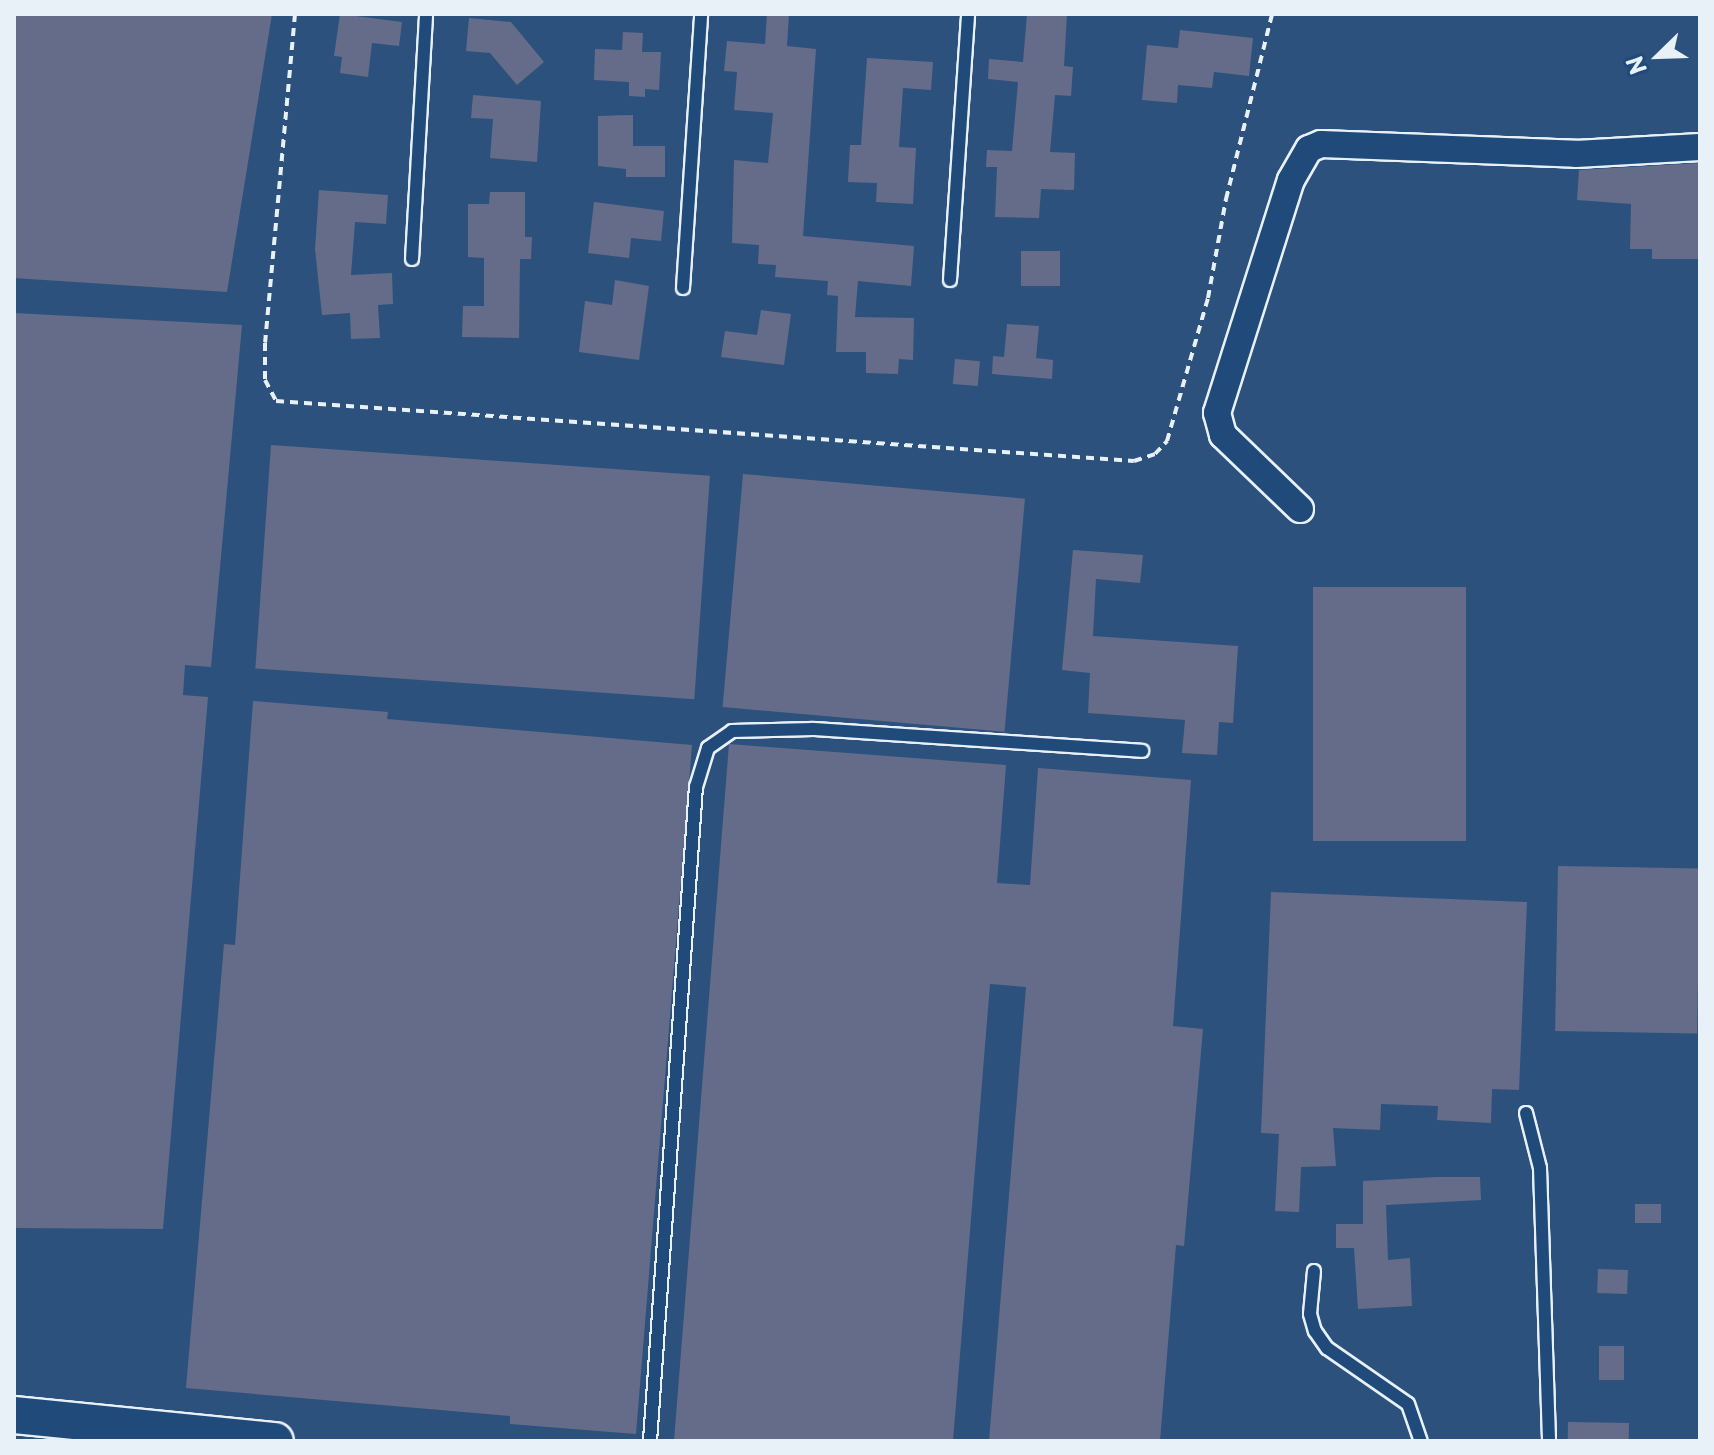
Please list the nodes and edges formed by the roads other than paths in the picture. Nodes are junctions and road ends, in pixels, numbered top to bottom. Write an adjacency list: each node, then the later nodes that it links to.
1 (426, 14): 5 (lane)
2 (701, 14): 7 (lane)
3 (968, 14): 6 (lane)
4 (1700, 147): 8 (street)
5 (412, 259)
6 (950, 280)
7 (683, 288)
8 (1300, 509)
9 (1142, 751): 14 (lane)
10 (1526, 1113): 16 (lane)
11 (1314, 1271): 15 (lane)
12 (14, 1415): 13 (main road)
13 (275, 1441)
14 (650, 1441)
15 (1421, 1441)
16 (1549, 1441)

